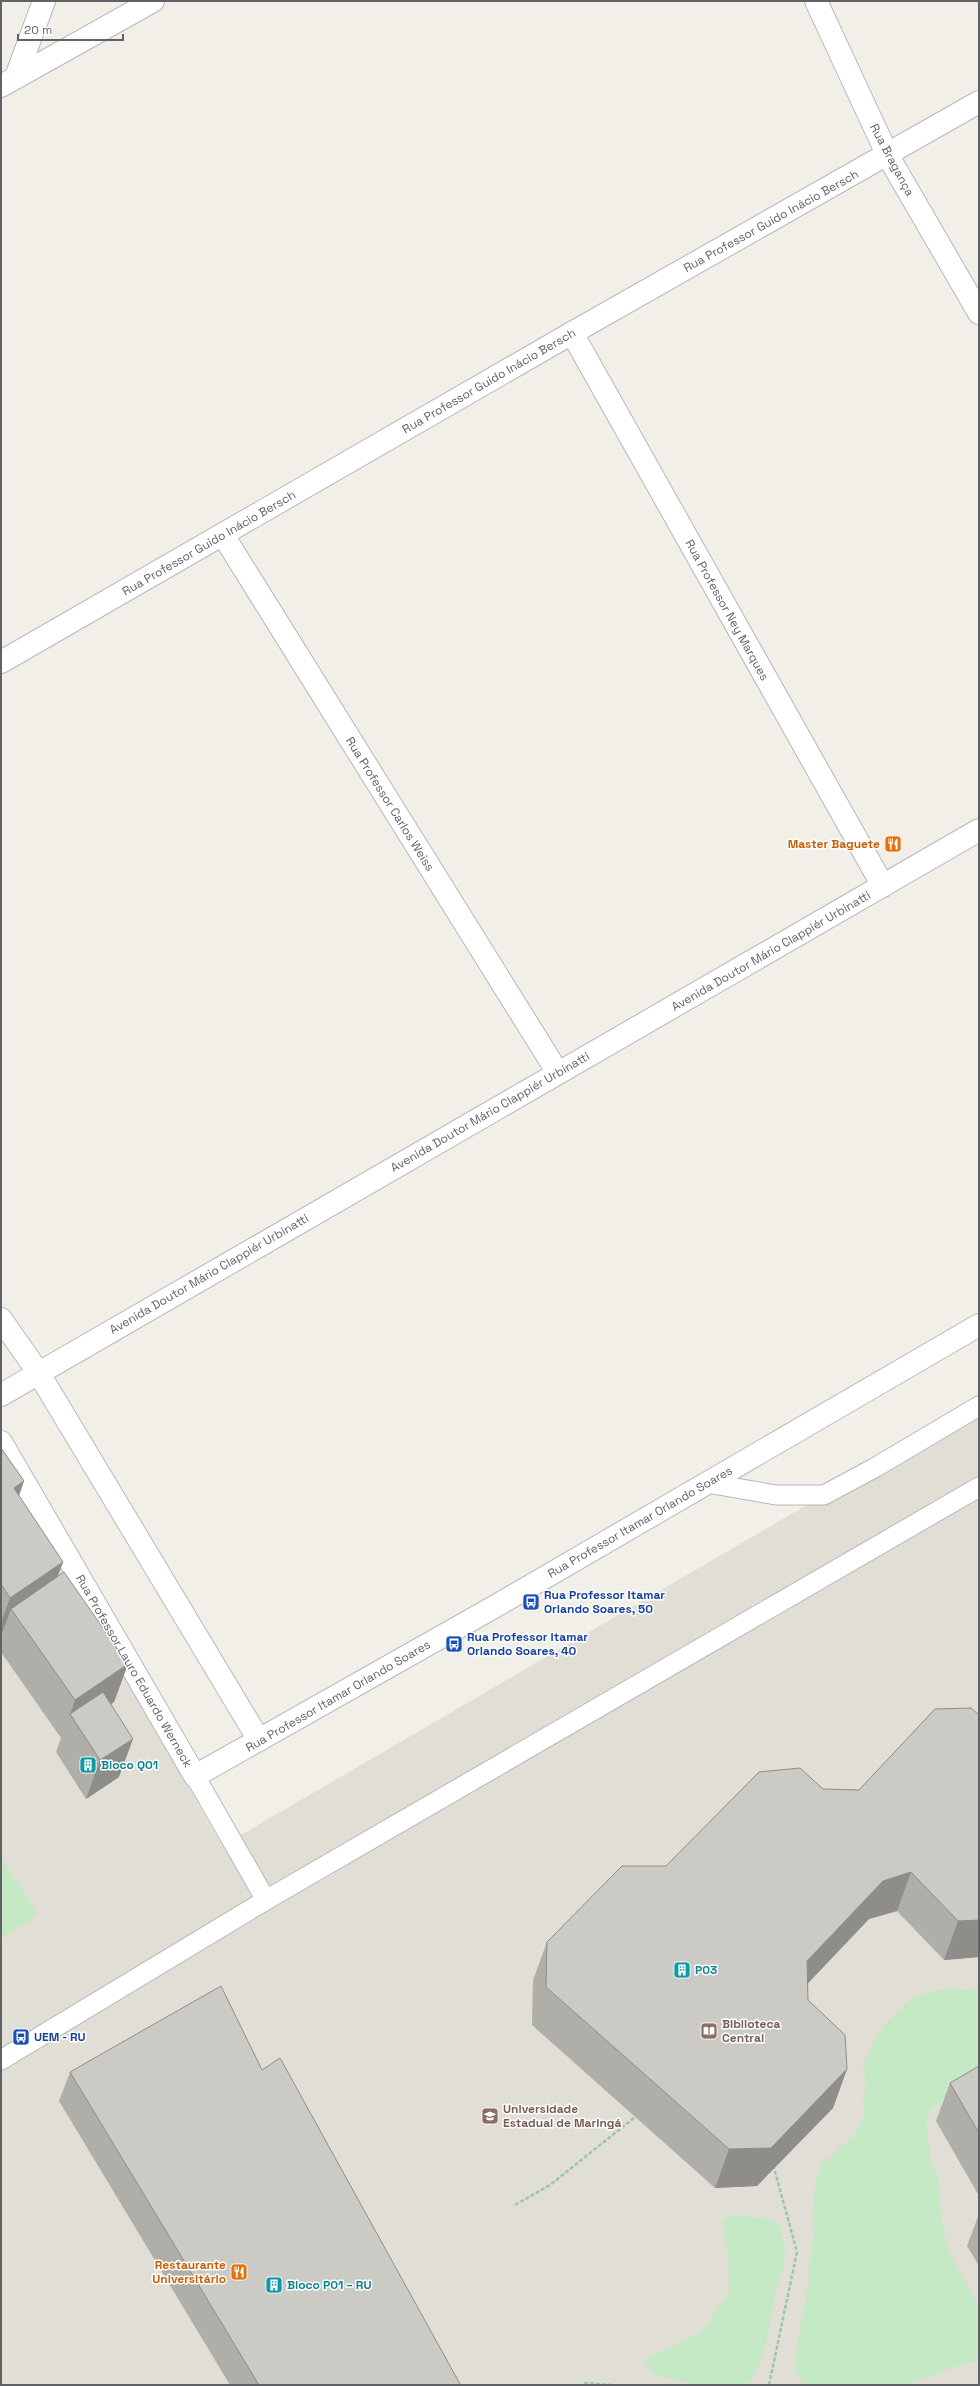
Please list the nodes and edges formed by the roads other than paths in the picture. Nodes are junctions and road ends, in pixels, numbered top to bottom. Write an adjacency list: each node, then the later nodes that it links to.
1 (44, 1): 4 (street)
2 (153, 1): 4 (street)
3 (816, 1): 6 (street, Rua Bragança)
4 (8, 81)
5 (979, 102): 6 (street, Rua Professor Guido Inácio Bersch)
6 (888, 156): 7 (street, Rua Bragança); 8 (street, Rua Professor Guido Inácio Bersch)
7 (979, 314)
8 (572, 333): 9 (street, Rua Professor Guido Inácio Bersch); 12 (street, Rua Professor Ney Marques)
9 (223, 535): 10 (street, Rua Professor Guido Inácio Bersch); 13 (street, Rua Professor Carlos Weiss)
10 (1, 662)
11 (979, 830): 12 (street, Avenida Doutor Mário Clappiér Urbinatti)
12 (883, 886): 13 (street, Avenida Doutor Mário Clappiér Urbinatti)
13 (558, 1073): 16 (street, Avenida Doutor Mário Clappiér Urbinatti)
14 (1, 1319): 16 (street)
15 (979, 1325): 20 (street, Rua Professor Itamar Orlando Soares)
16 (38, 1372): 17 (street, Avenida Doutor Mário Clappiér Urbinatti); 22 (street)
17 (1, 1395)
18 (979, 1406): 20 (lane)
19 (1, 1442): 23 (street, Rua Professor Lauro Eduardo Werneck)
20 (707, 1483): 22 (street, Rua Professor Itamar Orlando Soares)
21 (979, 1487): 24 (lane)
22 (259, 1740): 23 (street, Rua Professor Itamar Orlando Soares)
23 (194, 1776): 24 (lane, Rua Professor Lauro Eduardo Werneck)
24 (266, 1900): 25 (lane)
25 (1, 2060)

